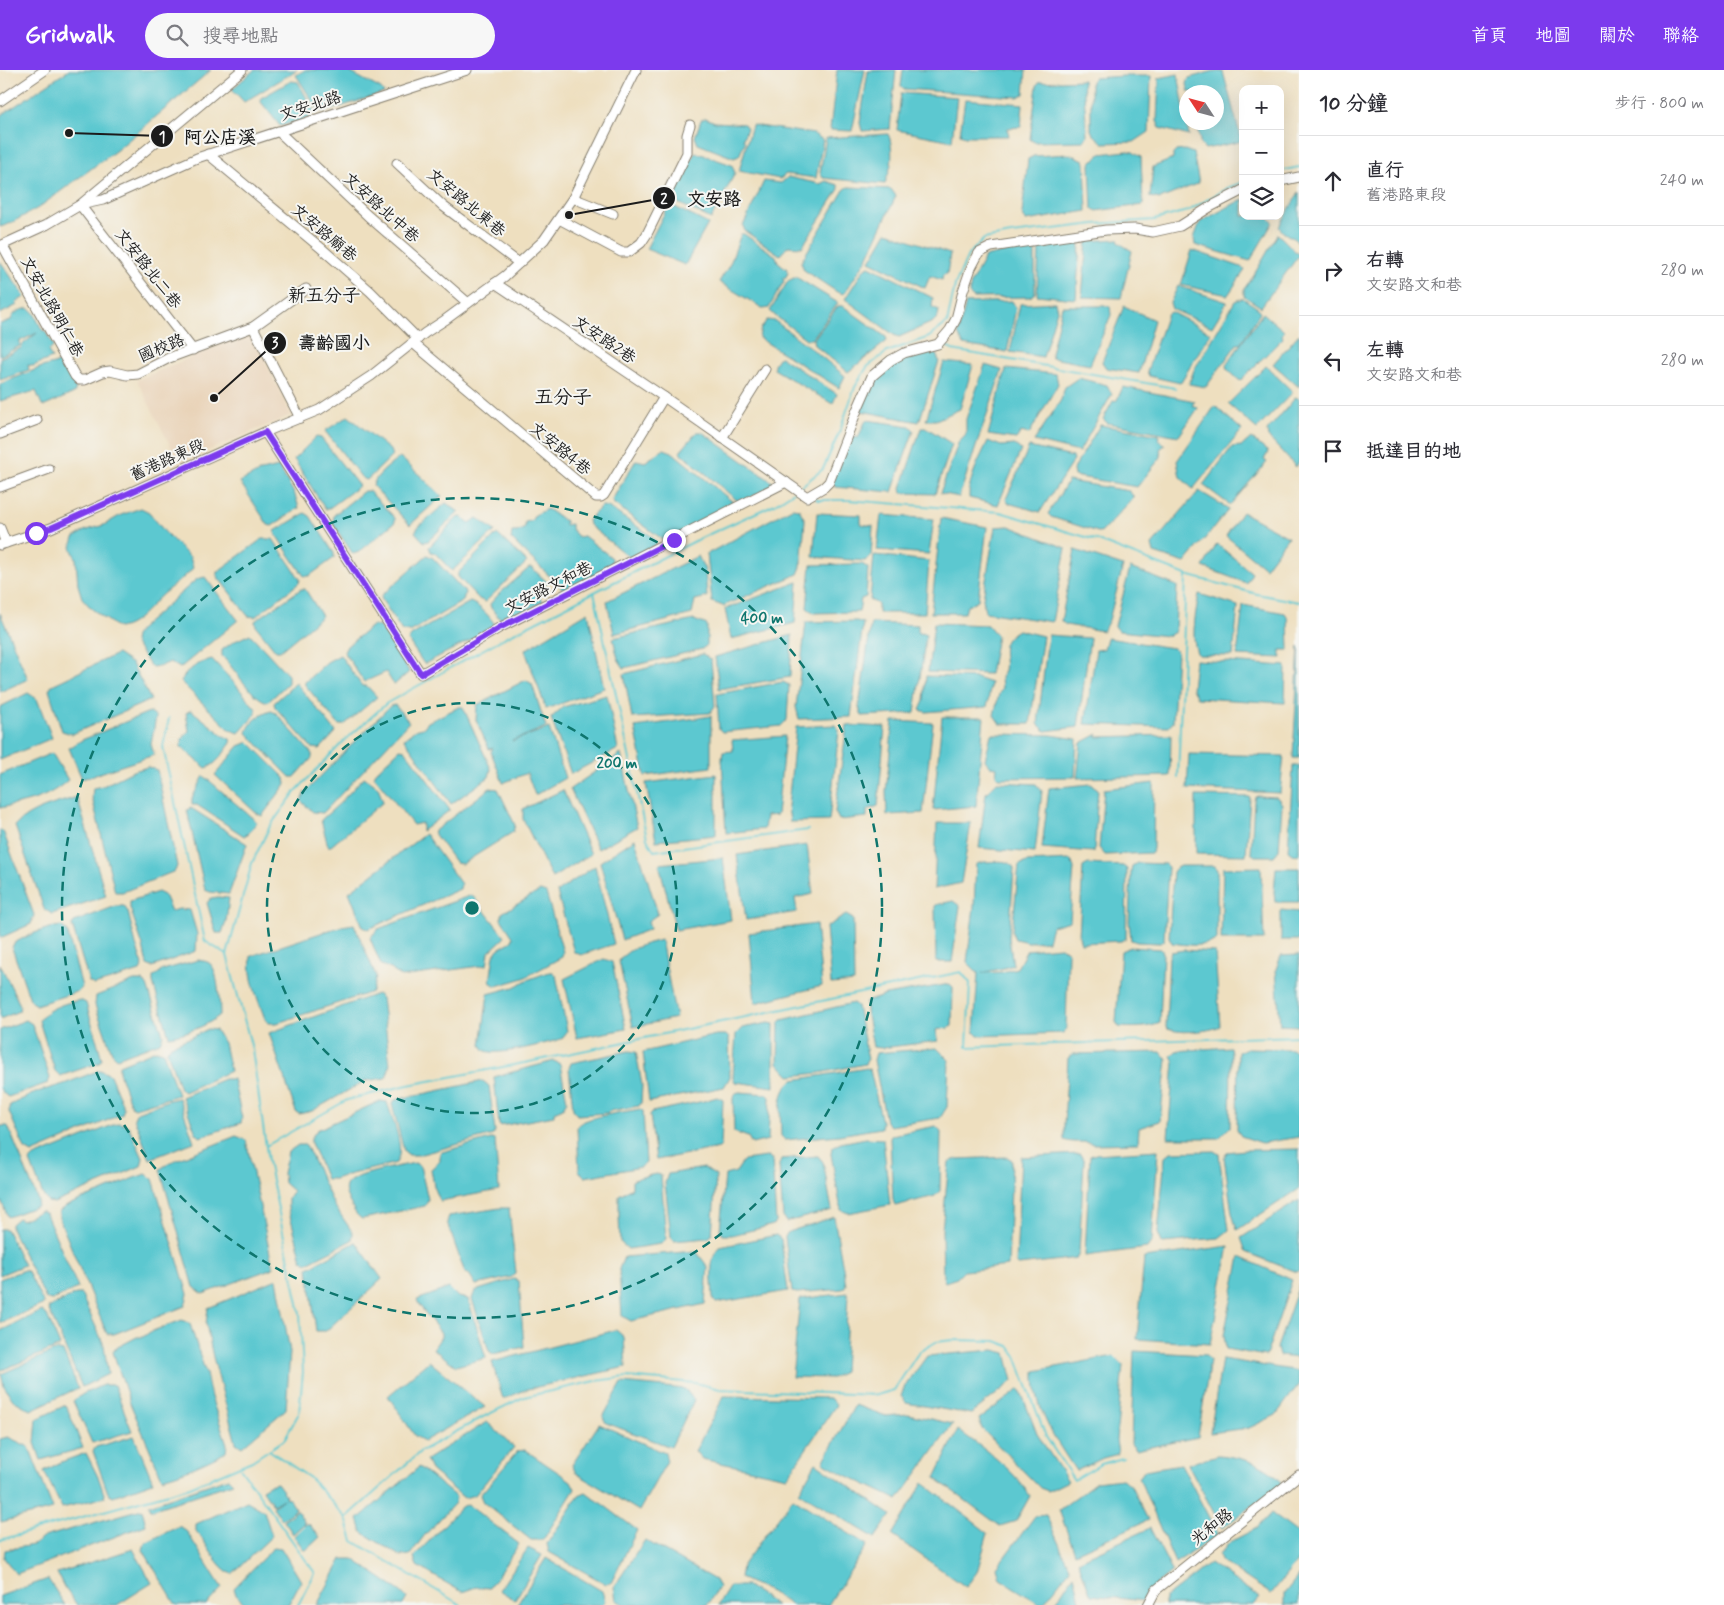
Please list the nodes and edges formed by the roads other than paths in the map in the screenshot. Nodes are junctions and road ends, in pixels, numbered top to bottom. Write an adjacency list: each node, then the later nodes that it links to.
1 (45, 70): 5 (street)
2 (242, 70): 14 (street)
3 (467, 70): 7 (street, 文安北路)
4 (636, 70): 13 (street, 舊港路東段)
5 (0, 101)
6 (690, 125): 16 (street)
7 (278, 131): 8 (street, 文安北路); 21 (street, 文安路北中巷)
8 (208, 154): 14 (street, 文安北路); 23 (street, 文安路廟巷)
9 (397, 163): 18 (street, 文安路北東巷)
10 (1299, 177): 11 (street)
11 (1284, 180)
12 (1239, 192): 34 (street, 文安路2巷)
13 (573, 198): 15 (street); 16 (street, 舊港路東段)
14 (80, 205): 17 (street); 24 (street, 文安路北二巷)
15 (614, 214)
16 (559, 219): 18 (street, 舊港路東段)
17 (1, 246): 26 (street, 文安北路明仁巷)
18 (519, 263): 19 (street, 舊港路東段)
19 (495, 283): 21 (street, 舊港路東段); 27 (street, 文安路2巷)
20 (306, 289): 22 (street, 國校路)
21 (468, 303): 23 (street, 舊港路東段)
22 (253, 326): 24 (street, 國校路); 28 (street)
23 (416, 341): 27 (street, 文安路4巷); 28 (street, 舊港路東段)
24 (193, 350): 26 (street, 國校路)
25 (765, 369): 32 (street)
26 (79, 380)
27 (664, 397): 32 (street, 文安路2巷)
28 (300, 418): 30 (street, 舊港路東段)
29 (37, 420): 31 (street)
30 (265, 432): 34 (street, 文安路文和巷); 37 (street, 舊港路東段)
31 (0, 434)
32 (722, 438): 34 (street, 文安路2巷)
33 (49, 469): 35 (street)
34 (788, 484)
35 (0, 487)
36 (0, 528): 37 (street)
37 (3, 544)
38 (1299, 1475): 39 (street, 光和路)
39 (1148, 1605)

